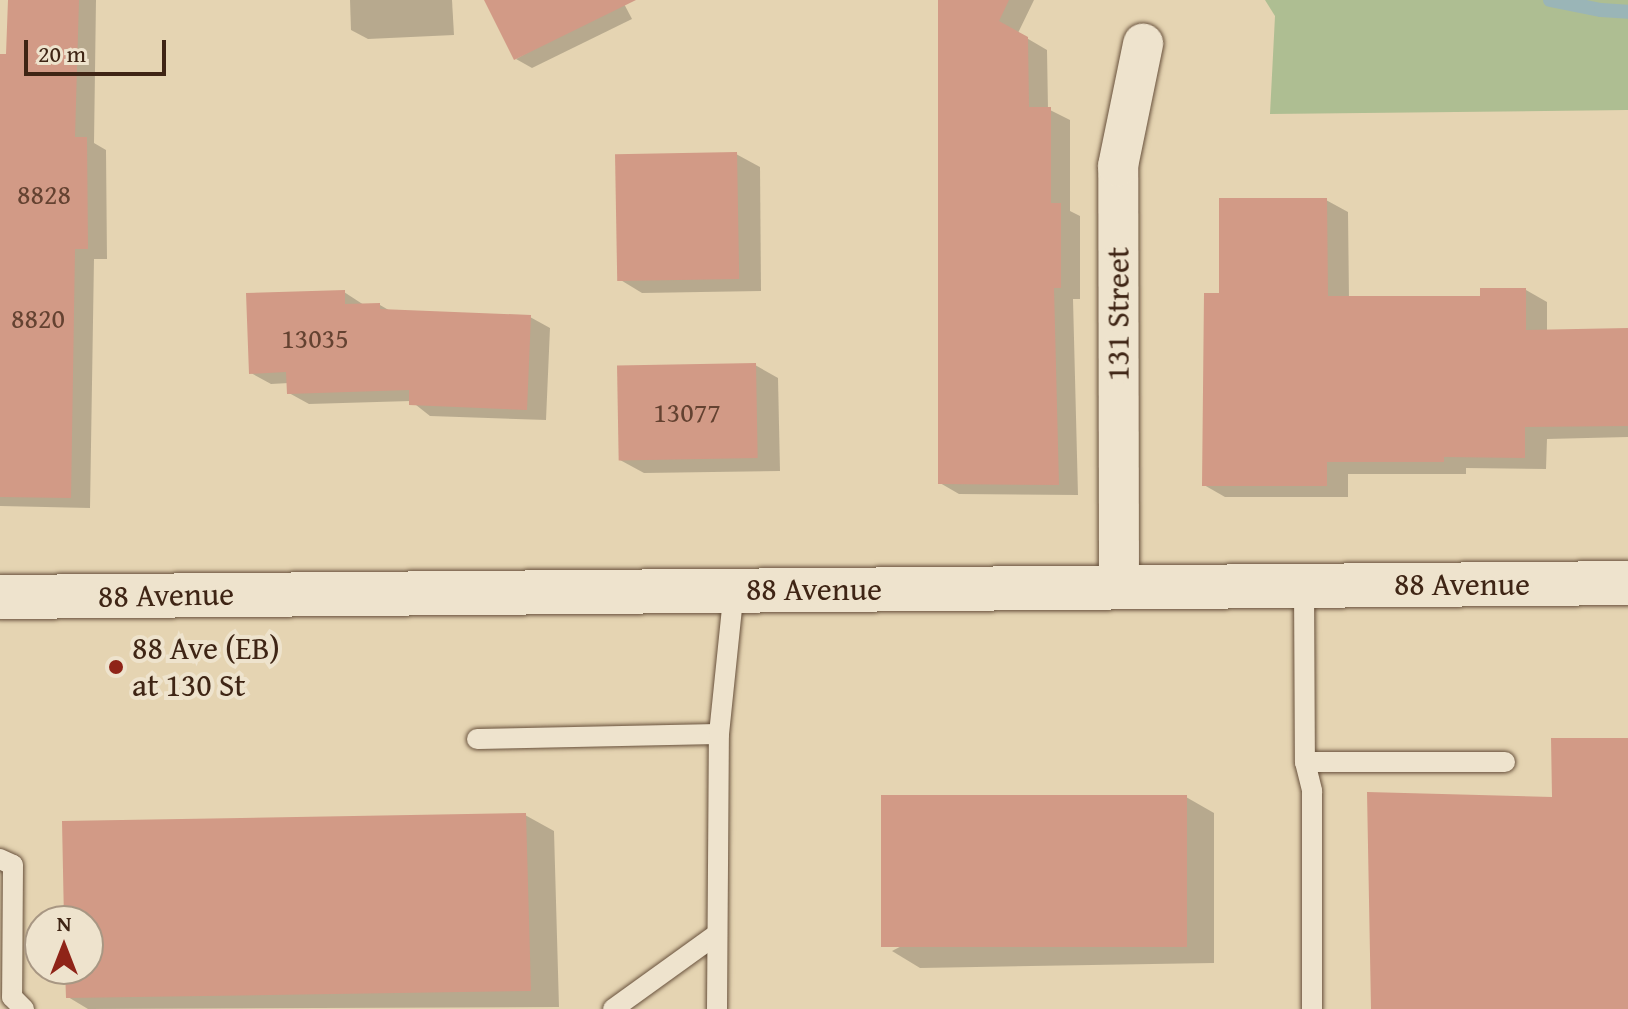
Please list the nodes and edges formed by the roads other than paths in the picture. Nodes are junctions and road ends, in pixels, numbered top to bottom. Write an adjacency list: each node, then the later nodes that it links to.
1 (1143, 44): 4 (street, 131 Street)
2 (1628, 583): 3 (main road, 88 Avenue)
3 (1304, 585): 4 (main road, 88 Avenue); 9 (lane)
4 (1119, 588): 5 (main road, 88 Avenue)
5 (734, 589): 6 (main road, 88 Avenue); 7 (lane)
6 (0, 597)
7 (719, 734): 8 (lane); 12 (lane)
8 (477, 739)
9 (1305, 762): 10 (lane); 16 (lane)
10 (1505, 762)
11 (0, 859): 13 (lane)
12 (717, 934): 14 (lane); 15 (lane)
13 (24, 1009)
14 (613, 1009)
15 (717, 1009)
16 (1312, 1009)

